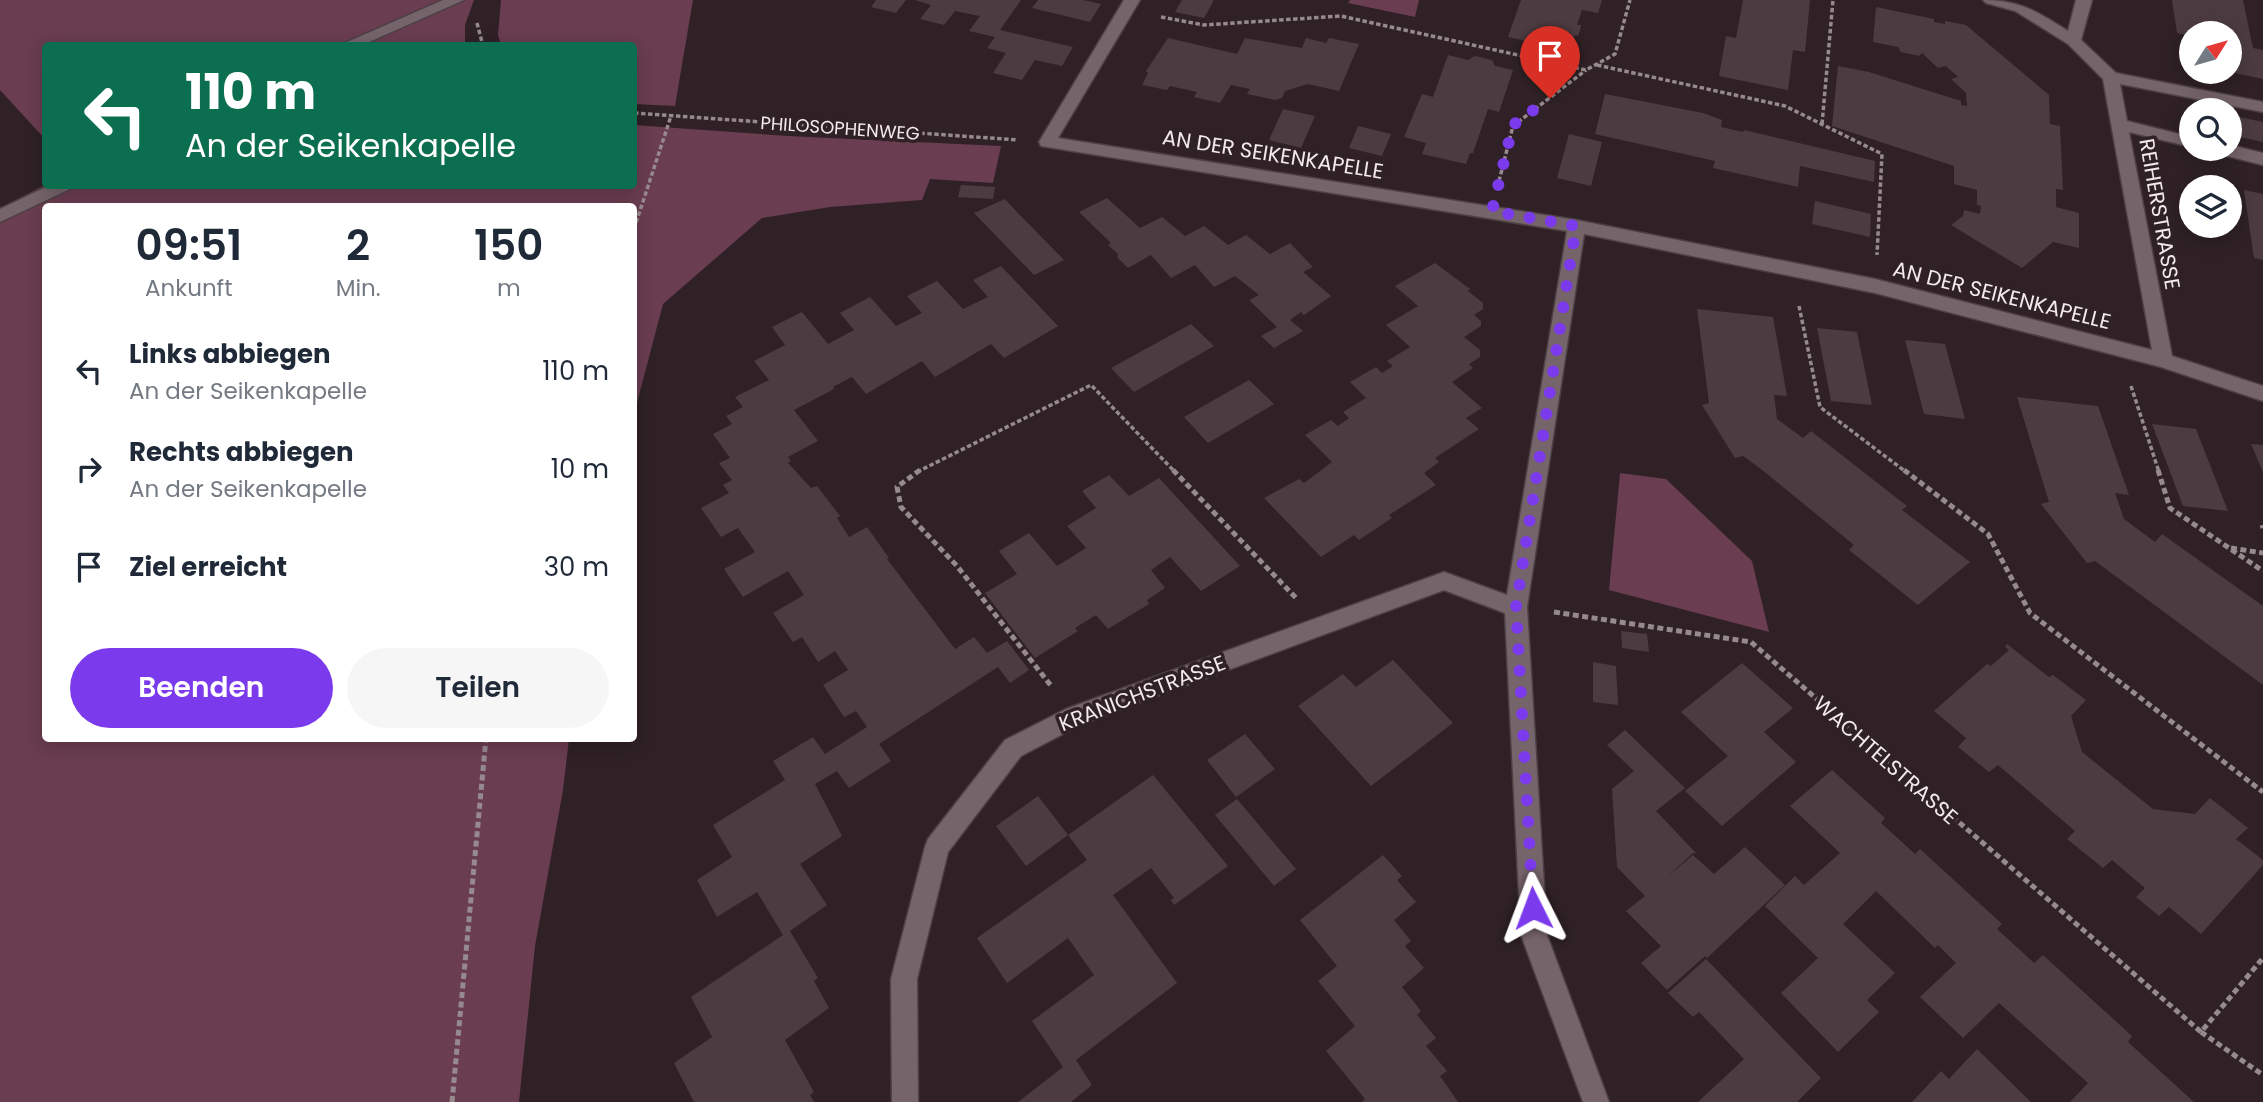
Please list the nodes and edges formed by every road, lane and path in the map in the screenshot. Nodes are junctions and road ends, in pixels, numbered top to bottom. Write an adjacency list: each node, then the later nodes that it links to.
1 (456, 0): 8 (street)
2 (1630, 0): 9 (path)
3 (1833, 0): 15 (path)
4 (1991, 0): 7 (street)
5 (2084, 0): 7 (street)
6 (1129, 5): 10 (path); 18 (street)
7 (2073, 41): 11 (street)
8 (355, 42)
9 (1597, 65): 10 (path); 15 (path, AN DER SEIKENKAPELLE)
10 (1586, 70): 22 (path)
11 (2111, 77): 12 (street); 16 (street, REIHERSTRASSE)
12 (2263, 107)
13 (637, 113): 14 (path, PHILOSOPHENWEG)
14 (671, 116): 18 (path, PHILOSOPHENWEG); 24 (path)
15 (1822, 124): 27 (path, AN DER SEIKENKAPELLE)
16 (2121, 125): 17 (street); 29 (street, REIHERSTRASSE)
17 (2179, 139)
18 (1047, 142): 22 (street, AN DER SEIKENKAPELLE)
19 (2242, 154): 20 (street)
20 (2263, 159)
21 (56, 189): 23 (street)
22 (1492, 211): 25 (street, AN DER SEIKENKAPELLE)
23 (0, 216)
24 (637, 220)
25 (1576, 226): 26 (street, AN DER SEIKENKAPELLE); 34 (street)
26 (1791, 270): 27 (street, AN DER SEIKENKAPELLE); 38 (path)
27 (1875, 286): 28 (street, AN DER SEIKENKAPELLE)
28 (2119, 348): 29 (street, AN DER SEIKENKAPELLE); 31 (path, AN DER SEIKENKAPELLE)
29 (2163, 360): 30 (street, AN DER SEIKENKAPELLE)
30 (2263, 394)
31 (2230, 548): 32 (path); 33 (path, AN DER SEIKENKAPELLE)
32 (2263, 553)
33 (2263, 571)
34 (1516, 607): 35 (street, KRANICHSTRASSE); 40 (path, WACHTELSTRASSE); 44 (street)
35 (1322, 625): 36 (street, KRANICHSTRASSE); 36 (path)
36 (1074, 716): 43 (street, KRANICHSTRASSE)
37 (486, 742): 42 (path)
38 (2263, 792)
39 (2263, 958): 40 (path)
40 (2201, 1032): 41 (path, WACHTELSTRASSE)
41 (2263, 1075)
42 (452, 1102)
43 (905, 1102)
44 (1596, 1102)

